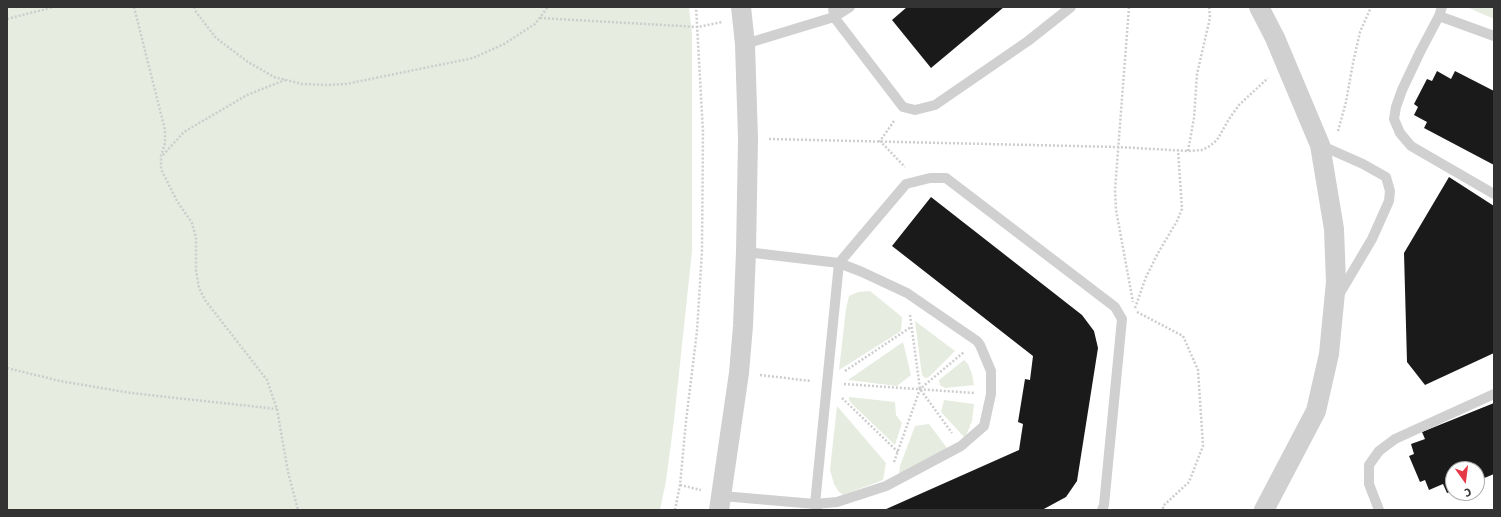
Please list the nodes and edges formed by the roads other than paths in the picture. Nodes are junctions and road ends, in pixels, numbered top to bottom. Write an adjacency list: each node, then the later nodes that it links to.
1 (741, 7): 8 (street)
2 (850, 7): 6 (lane)
3 (1071, 7): 6 (lane)
4 (1260, 7): 9 (street)
5 (1441, 11): 7 (lane); 10 (lane)
6 (834, 12): 8 (lane)
7 (1494, 36)
8 (745, 44): 11 (street)
9 (1328, 148): 13 (street); 13 (lane)
10 (1494, 194)
11 (746, 252): 12 (lane); 15 (street)
12 (839, 263): 16 (lane); 16 (lane); 17 (lane)
13 (1335, 302): 18 (street)
14 (1494, 394): 19 (lane)
15 (721, 503): 16 (lane)
16 (816, 507)
17 (1102, 510)
18 (1264, 510)
19 (1379, 510)

